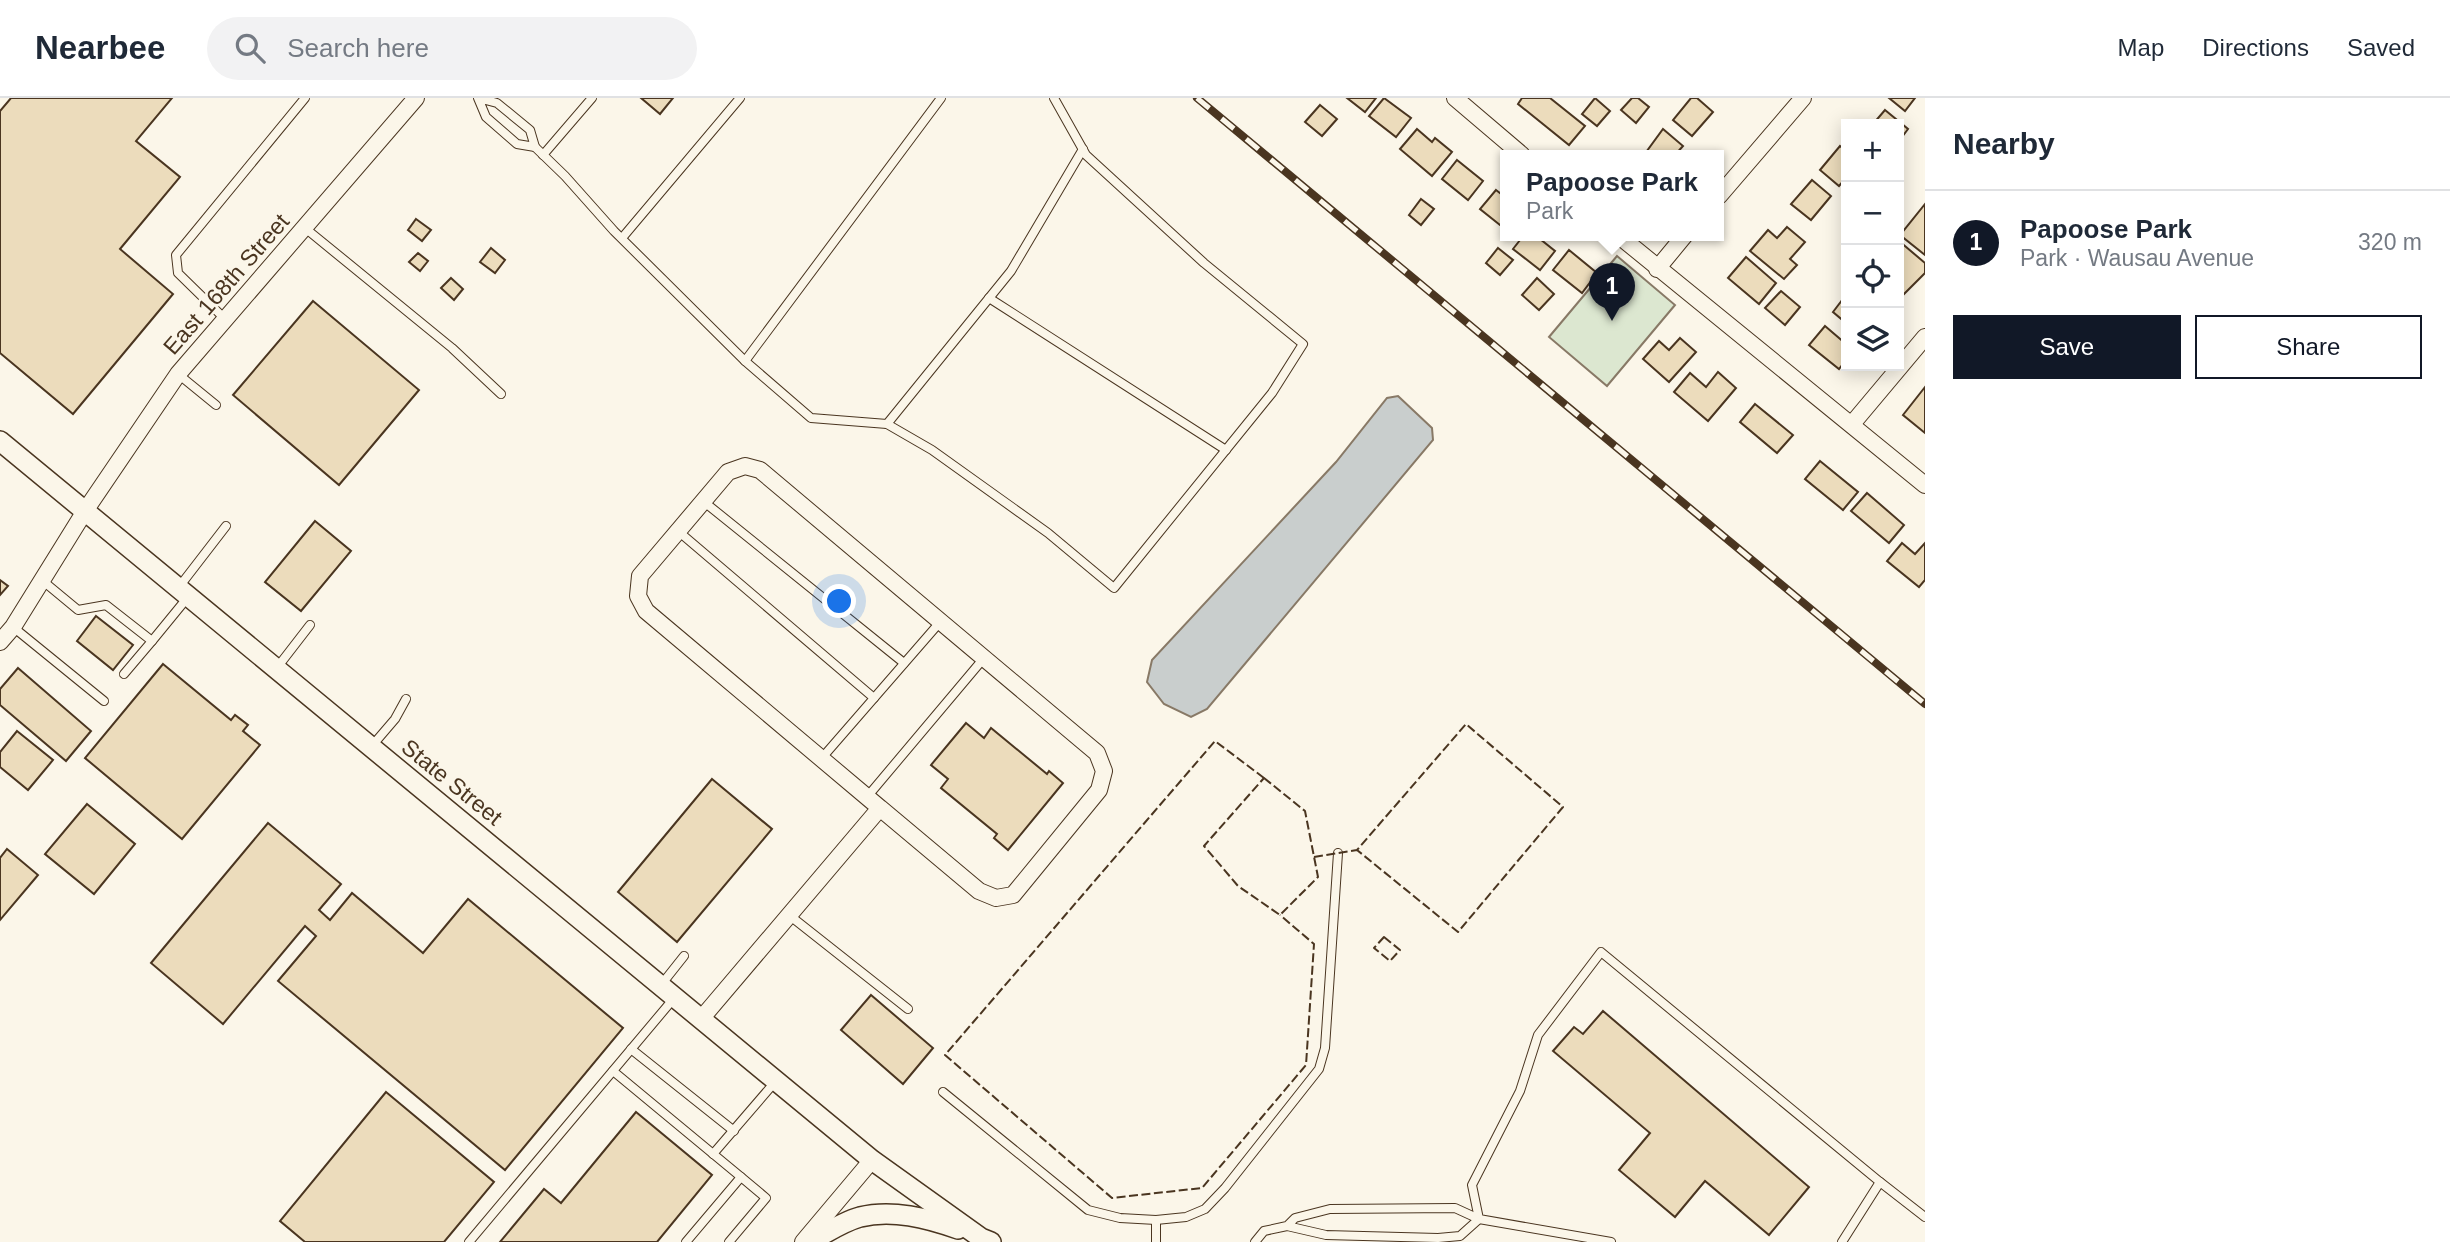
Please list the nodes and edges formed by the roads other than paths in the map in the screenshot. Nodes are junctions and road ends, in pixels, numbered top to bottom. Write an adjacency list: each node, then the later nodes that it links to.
1 (305, 98): 21 (lane)
2 (416, 98): 15 (street, East 168th Street)
3 (478, 98): 10 (lane); 10 (lane)
4 (592, 98): 13 (lane)
5 (740, 98): 16 (lane)
6 (941, 98): 23 (lane)
7 (1054, 98): 11 (lane)
8 (1803, 98): 14 (street)
9 (1463, 101): 12 (street)
10 (535, 147): 13 (lane)
11 (1083, 149): 20 (lane); 30 (lane)
12 (1517, 150)
13 (544, 155): 16 (lane)
14 (1724, 190)
15 (305, 228): 21 (street, East 168th Street); 25 (lane)
16 (622, 239): 23 (lane)
17 (1625, 241): 19 (street)
18 (1680, 241): 19 (street)
19 (1657, 268): 28 (street)
20 (989, 298): 27 (lane); 30 (lane)
21 (225, 319): 24 (street, East 168th Street)
22 (1925, 337): 28 (street)
23 (745, 361): 27 (lane)
24 (178, 374): 26 (lane); 33 (street, East 168th Street)
25 (501, 394)
26 (216, 405)
27 (887, 425): 30 (lane)
28 (1852, 425): 31 (street)
29 (0, 441): 33 (street, State Street)
30 (1226, 450)
31 (1925, 485)
32 (703, 501): 35 (street); 38 (street); 44 (lane)
33 (85, 512): 36 (street, East 168th Street); 37 (street, State Street)
34 (226, 526): 37 (lane)
35 (678, 531): 47 (lane); 51 (street)
36 (43, 581): 40 (street, East 168th Street); 41 (lane)
37 (183, 592): 41 (lane); 45 (street, State Street)
38 (940, 621): 43 (street); 44 (lane)
39 (310, 625): 45 (lane)
40 (13, 627): 42 (street, East 168th Street); 49 (lane)
41 (152, 641): 46 (lane)
42 (0, 642)
43 (984, 658): 52 (lane); 53 (street)
44 (904, 663): 47 (lane)
45 (276, 669): 50 (street, State Street)
46 (124, 674)
47 (874, 698): 51 (lane)
48 (406, 699): 50 (lane)
49 (104, 701)
50 (371, 747): 57 (street, State Street)
51 (821, 759): 52 (street)
52 (867, 797): 53 (street)
53 (880, 808): 55 (street)
54 (1338, 853): 71 (lane)
55 (789, 915): 58 (lane); 59 (street)
56 (684, 957): 57 (lane)
57 (668, 991): 59 (street, State Street); 60 (lane)
58 (908, 1009)
59 (701, 1019): 62 (street, State Street)
60 (631, 1049): 61 (lane); 64 (lane)
61 (613, 1071): 65 (lane); 74 (lane)
62 (776, 1081): 64 (lane); 66 (street, State Street)
63 (943, 1092): 71 (lane)
64 (734, 1131): 65 (lane)
65 (713, 1154): 67 (lane)
66 (872, 1160): 73 (street, State Street); 77 (street)
67 (740, 1177): 75 (lane); 76 (lane)
68 (1881, 1182): 69 (lane); 70 (lane); 82 (lane)
69 (1925, 1217)
70 (1479, 1219): 72 (lane); 72 (lane); 81 (lane)
71 (1156, 1220): 79 (lane)
72 (1287, 1226): 80 (lane)
73 (986, 1240): 78 (street)
74 (470, 1242)
75 (686, 1242)
76 (729, 1242)
77 (803, 1242)
78 (810, 1242)
79 (1156, 1242)
80 (1255, 1242)
81 (1611, 1242)
82 (1842, 1242)

